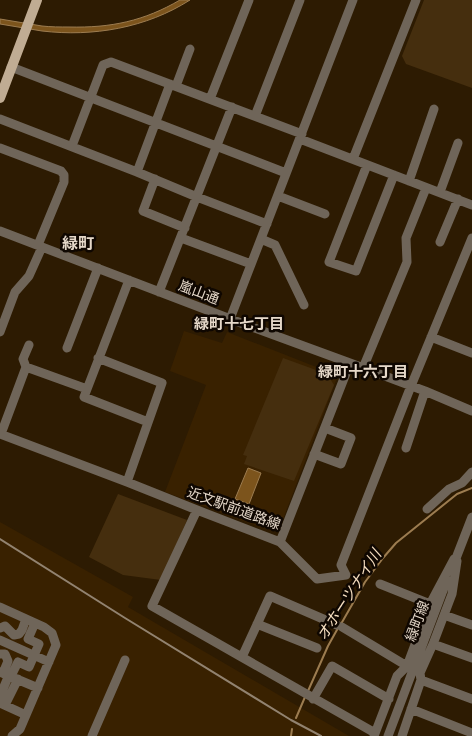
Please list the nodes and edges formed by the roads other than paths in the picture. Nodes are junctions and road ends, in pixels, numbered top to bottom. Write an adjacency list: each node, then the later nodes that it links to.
1 (249, 0): 11 (street)
2 (300, 0): 14 (street)
3 (353, 0): 17 (street)
4 (416, 0): 22 (street)
5 (36, 4): 7 (main road)
6 (190, 49): 8 (street)
7 (11, 67): 9 (street); 10 (main road)
8 (173, 85): 9 (street); 11 (street); 16 (street)
9 (91, 97): 16 (street); 19 (street)
10 (0, 98)
11 (210, 99): 12 (street)
12 (232, 107): 14 (street); 20 (street)
13 (434, 109): 28 (street)
14 (255, 116): 17 (street)
15 (0, 119): 19 (street)
16 (156, 122): 20 (street); 24 (street)
17 (301, 136): 22 (street); 25 (street)
18 (458, 143): 30 (street)
19 (72, 146): 24 (street)
20 (216, 146): 25 (street); 32 (street)
21 (0, 148): 43 (street)
22 (354, 159): 23 (street)
23 (367, 165): 26 (street); 26 (street)
24 (137, 172): 27 (street)
25 (286, 172): 31 (street)
26 (394, 175): 28 (street)
27 (155, 179): 32 (street); 37 (street)
28 (409, 180): 29 (street)
29 (426, 188): 30 (street); 58 (street)
30 (440, 192): 33 (street)
31 (278, 196): 35 (street); 36 (street)
32 (197, 197): 36 (street); 37 (street)
33 (458, 199): 34 (street); 42 (street)
34 (472, 205)
35 (325, 214)
36 (267, 224): 41 (street)
37 (185, 228): 39 (street)
38 (0, 231): 43 (street, 嵐山通)
39 (181, 238): 44 (street); 47 (street)
40 (472, 238): 51 (street)
41 (261, 239): 44 (street); 48 (street)
42 (440, 242)
43 (40, 246): 45 (street, 嵐山通); 50 (street)
44 (251, 264): 49 (street)
45 (98, 268): 46 (street, 嵐山通); 53 (street)
46 (129, 280): 47 (street, 嵐山通); 55 (street)
47 (159, 292): 49 (street, 嵐山通)
48 (304, 305)
49 (230, 319): 56 (street, 嵐山通)
50 (0, 332)
51 (431, 337): 54 (street); 59 (street)
52 (28, 344): 57 (street)
53 (67, 348)
54 (472, 353)
55 (98, 358): 60 (street); 63 (street)
56 (350, 363): 58 (street, 嵐山通); 64 (street, 近文駅前道路線)
57 (26, 367): 60 (street); 65 (street)
58 (363, 368): 59 (street, 嵐山通)
59 (411, 386): 61 (street, 嵐山通); 74 (street)
60 (87, 389): 63 (street)
61 (425, 391): 62 (street, 嵐山通); 66 (street)
62 (472, 411)
63 (148, 422): 69 (street)
64 (325, 428): 67 (street, 近文駅前道路線); 67 (street)
65 (0, 434): 69 (street, 近文駅前道路線)
66 (406, 448)
67 (314, 454): 74 (street, 近文駅前道路線)
68 (472, 472): 70 (street)
69 (127, 482): 71 (street, 近文駅前道路線)
70 (426, 509)
71 (197, 510): 74 (street, 近文駅前道路線); 89 (street)
72 (472, 517): 73 (street, 緑町線)
73 (468, 540): 75 (street, 緑町線)
74 (280, 542)
75 (455, 560): 77 (street); 79 (street); 108 (street, 緑町線)
76 (380, 584): 77 (street)
77 (430, 604): 93 (street)
78 (0, 607): 80 (street)
79 (444, 614): 82 (street); 85 (street)
80 (31, 621): 83 (street); 88 (street); 92 (street)
81 (257, 624): 86 (street); 89 (street); 93 (street)
82 (472, 625)
83 (0, 628)
84 (0, 640): 88 (street)
85 (433, 644): 90 (street); 95 (street)
86 (317, 648)
87 (0, 654): 94 (street)
88 (35, 656): 92 (street); 94 (street)
89 (242, 657): 98 (street)
90 (472, 658)
91 (125, 660): 107 (street)
92 (49, 662): 96 (street)
93 (407, 666): 99 (street)
94 (8, 675): 96 (street); 97 (street); 101 (street)
95 (421, 680): 100 (street); 102 (street)
96 (38, 688): 103 (street)
97 (0, 696)
98 (308, 696): 99 (street); 105 (street)
99 (389, 699): 105 (street)
100 (472, 699)
101 (3, 706): 103 (street)
102 (411, 709): 104 (street); 109 (street)
103 (26, 715): 106 (street)
104 (472, 733)
105 (374, 735)
106 (12, 736)
107 (92, 736)
108 (388, 736)
109 (402, 736)

